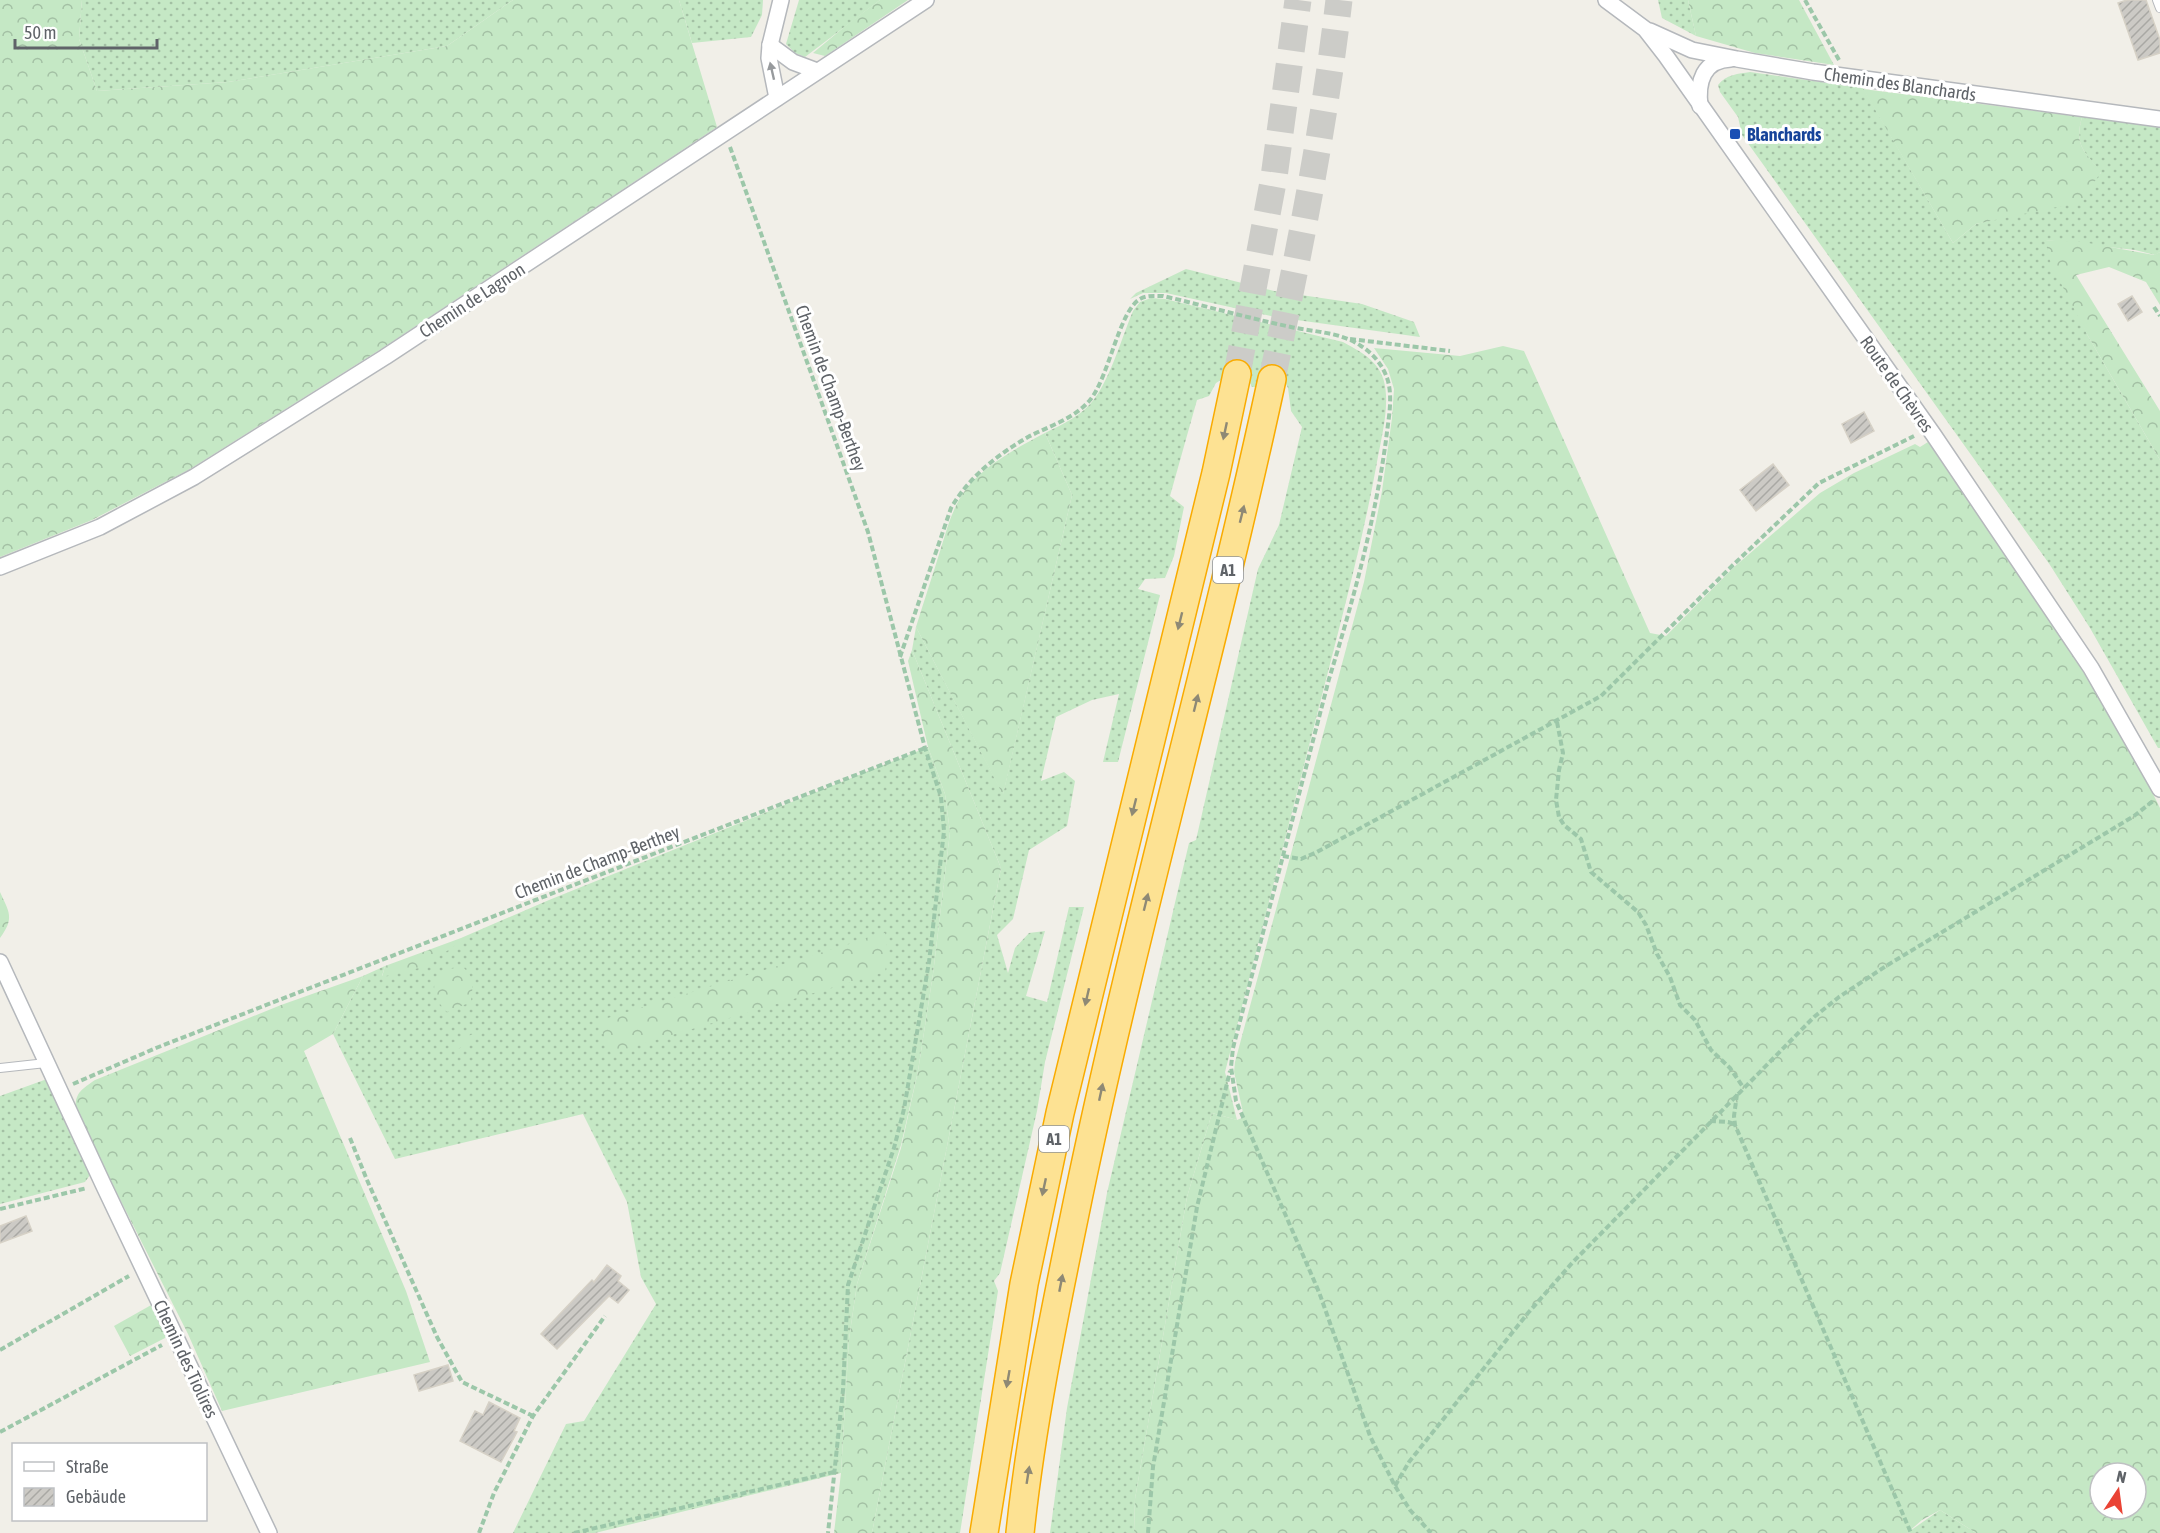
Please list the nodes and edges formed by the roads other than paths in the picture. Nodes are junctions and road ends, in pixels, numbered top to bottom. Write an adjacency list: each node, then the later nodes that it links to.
1 (781, 0): 7 (street)
2 (926, 0): 9 (street, Chemin de Lagnon)
3 (1606, 0): 6 (street, Route de Chèvres)
4 (2157, 0): 5 (lane)
5 (2160, 8)
6 (1645, 29): 8 (street, Chemin des Blanchards); 11 (street, Route de Chèvres)
7 (770, 45): 9 (street); 10 (street, one-way to 7)
8 (1737, 59): 11 (street); 12 (street, Chemin des Blanchards)
9 (817, 71): 10 (street, Chemin de Lagnon)
10 (777, 98): 15 (street, Chemin de Lagnon)
11 (1700, 106): 16 (street, Route de Chèvres)
12 (2160, 119)
13 (1237, 374): 22 (highway, A1, one-way to 22)
14 (1272, 379): 20 (highway, A1, one-way to 14)
15 (0, 567)
16 (2160, 789)
17 (0, 962): 18 (street, Chemin des Tiolires)
18 (46, 1063): 19 (lane); 21 (street, Chemin des Tiolires)
19 (0, 1068)
20 (1023, 1506): 23 (highway, A1); 24 (lane)
21 (269, 1533)
22 (984, 1533)
23 (1020, 1533)
24 (1029, 1533)

